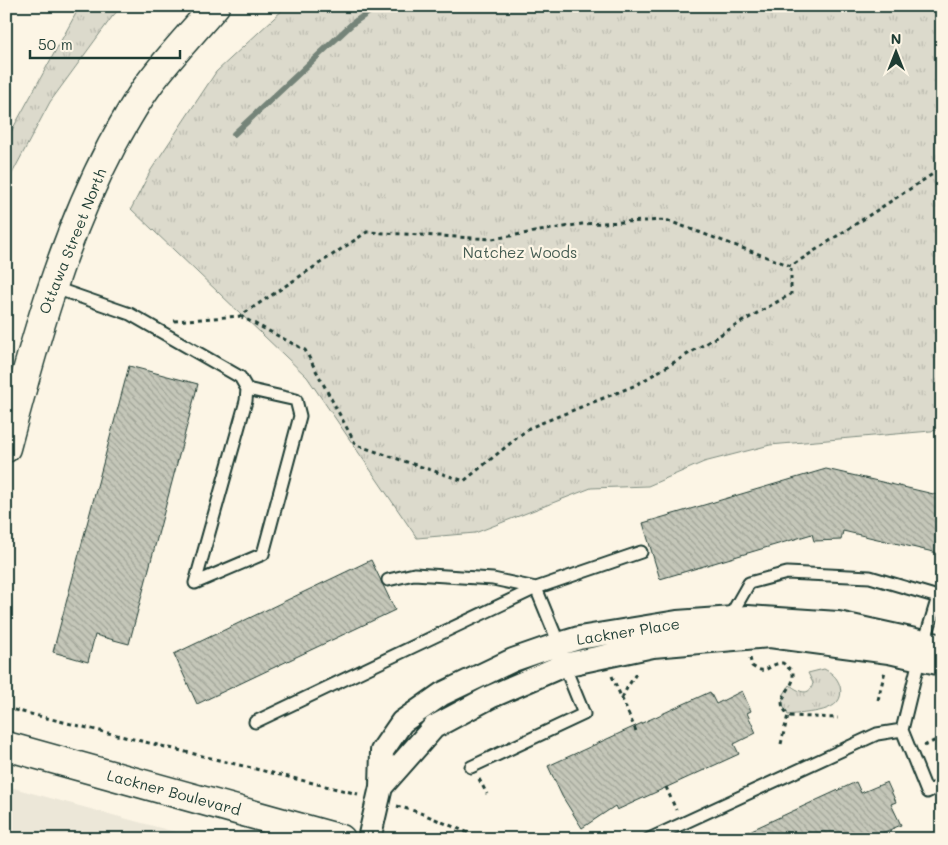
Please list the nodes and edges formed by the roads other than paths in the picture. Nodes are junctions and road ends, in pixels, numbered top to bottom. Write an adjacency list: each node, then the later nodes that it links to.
1 (215, 6): 2 (street, Ottawa Street North)
2 (52, 287): 3 (lane); 4 (street, Ottawa Street North)
3 (247, 389): 3 (lane)
4 (6, 448)
5 (641, 552): 7 (lane)
6 (388, 580): 7 (lane)
7 (536, 588): 11 (lane); 13 (lane)
8 (940, 597): 9 (lane); 10 (lane)
9 (735, 632): 10 (street, Lackner Place); 11 (street, Lackner Place); 11 (street, Lackner Place)
10 (928, 649): 12 (street, Lackner Place); 14 (lane)
11 (561, 654): 16 (lane); 19 (street, Lackner Place)
12 (942, 664)
13 (255, 722)
14 (902, 730): 17 (lane); 20 (lane)
15 (6, 746): 18 (street, Lackner Boulevard)
16 (472, 767)
17 (942, 785)
18 (341, 839)
19 (369, 839)
20 (649, 839)

